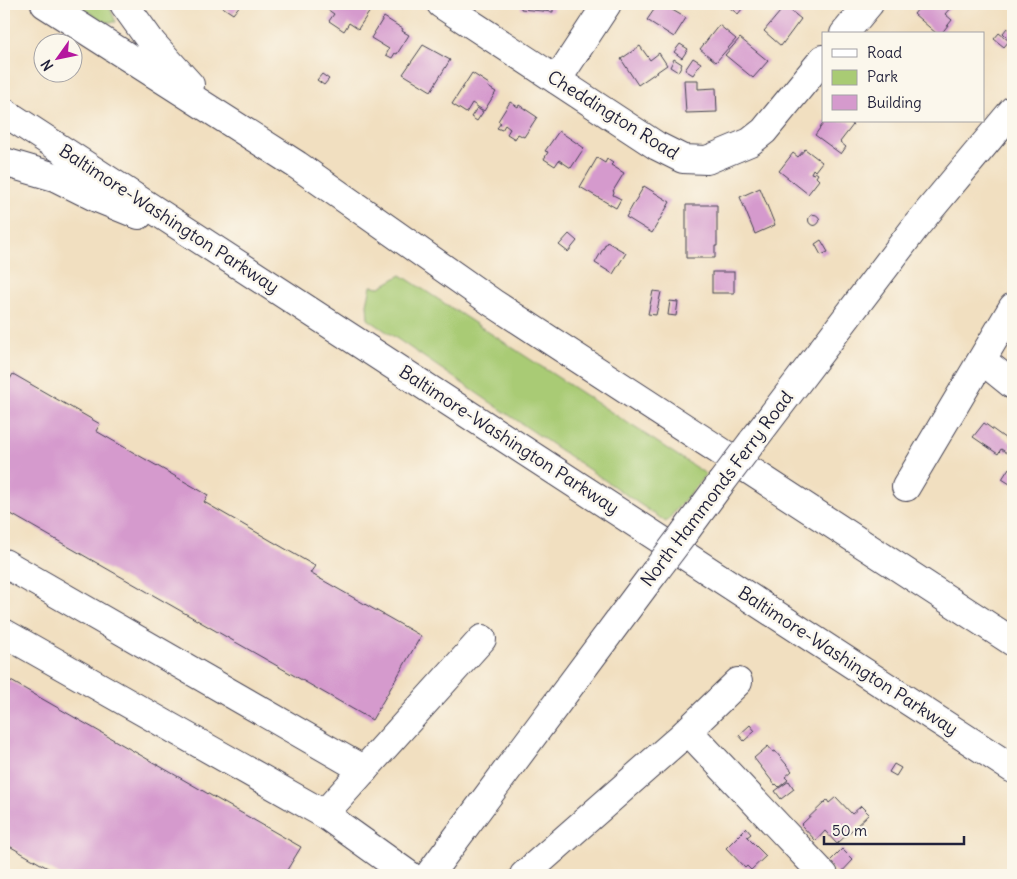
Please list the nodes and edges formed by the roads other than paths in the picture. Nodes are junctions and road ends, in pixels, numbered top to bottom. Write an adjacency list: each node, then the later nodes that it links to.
1 (45, 4): 12 (main road)
2 (124, 4): 12 (main road)
3 (441, 4): 8 (main road, Cheddington Road)
4 (607, 4): 8 (main road)
5 (869, 4): 6 (main road)
6 (846, 32)
7 (822, 60): 8 (main road, Cheddington Road)
8 (557, 80)
9 (1013, 110): 28 (main road, North Hammonds Ferry Road, bridge)
10 (4, 112): 13 (main road, Baltimore-Washington Parkway)
11 (4, 162): 13 (main road)
12 (297, 165): 21 (main road)
13 (206, 242): 24 (main road, Baltimore-Washington Parkway)
14 (1013, 307): 15 (main road)
15 (982, 360): 16 (main road); 17 (main road)
16 (1013, 385)
17 (906, 487)
18 (4, 563): 25 (main road)
19 (4, 633): 26 (main road)
20 (482, 639): 25 (main road)
21 (1013, 642)
22 (738, 682): 23 (main road)
23 (688, 731): 29 (main road); 30 (main road)
24 (1013, 769)
25 (364, 770): 26 (main road)
26 (324, 814): 27 (main road)
27 (409, 875)
28 (428, 875)
29 (524, 875)
30 (824, 875)

